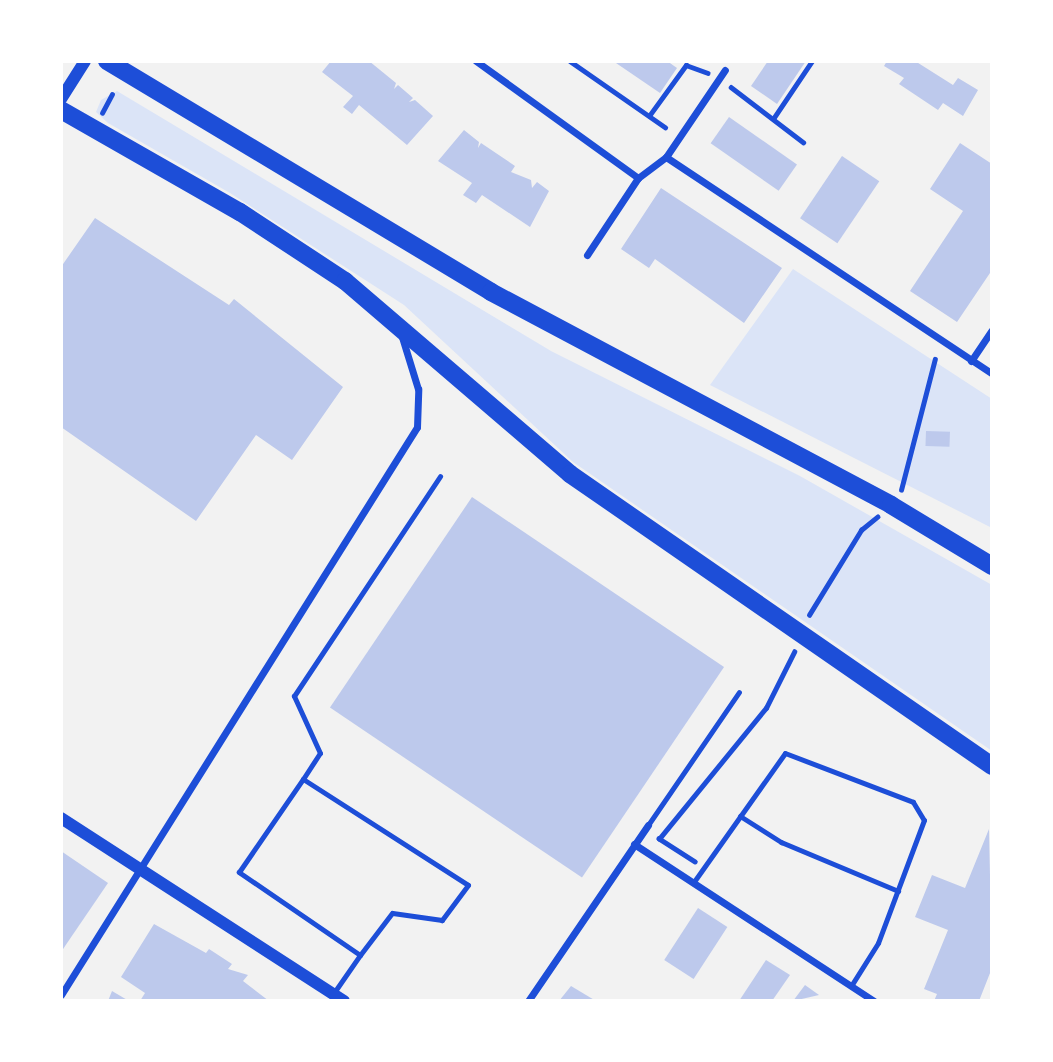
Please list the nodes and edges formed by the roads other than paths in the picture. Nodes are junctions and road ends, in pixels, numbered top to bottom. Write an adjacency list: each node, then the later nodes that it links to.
1 (86, 61): 5 (street)
2 (107, 61): 15 (main road)
3 (476, 61): 8 (street)
4 (725, 70): 7 (street)
5 (61, 99)
6 (61, 110): 10 (main road)
7 (666, 157): 8 (street); 12 (street)
8 (638, 178): 9 (street)
9 (587, 255)
10 (396, 319): 17 (main road); 23 (street)
11 (992, 330): 12 (street)
12 (971, 361): 13 (street)
13 (992, 374)
14 (440, 476): 18 (lane)
15 (992, 566)
16 (739, 692): 21 (lane)
17 (992, 766)
18 (303, 779): 26 (lane); 26 (lane)
19 (740, 816): 24 (lane); 25 (lane); 25 (lane)
20 (61, 818): 23 (street)
21 (648, 825): 22 (street)
22 (634, 844): 24 (street); 30 (street)
23 (142, 871): 28 (street); 29 (street)
24 (693, 883): 27 (street)
25 (898, 891): 27 (lane)
26 (360, 955): 29 (lane)
27 (851, 986): 31 (street)
28 (61, 995)
29 (339, 997)
30 (528, 1001)
31 (874, 1001)

